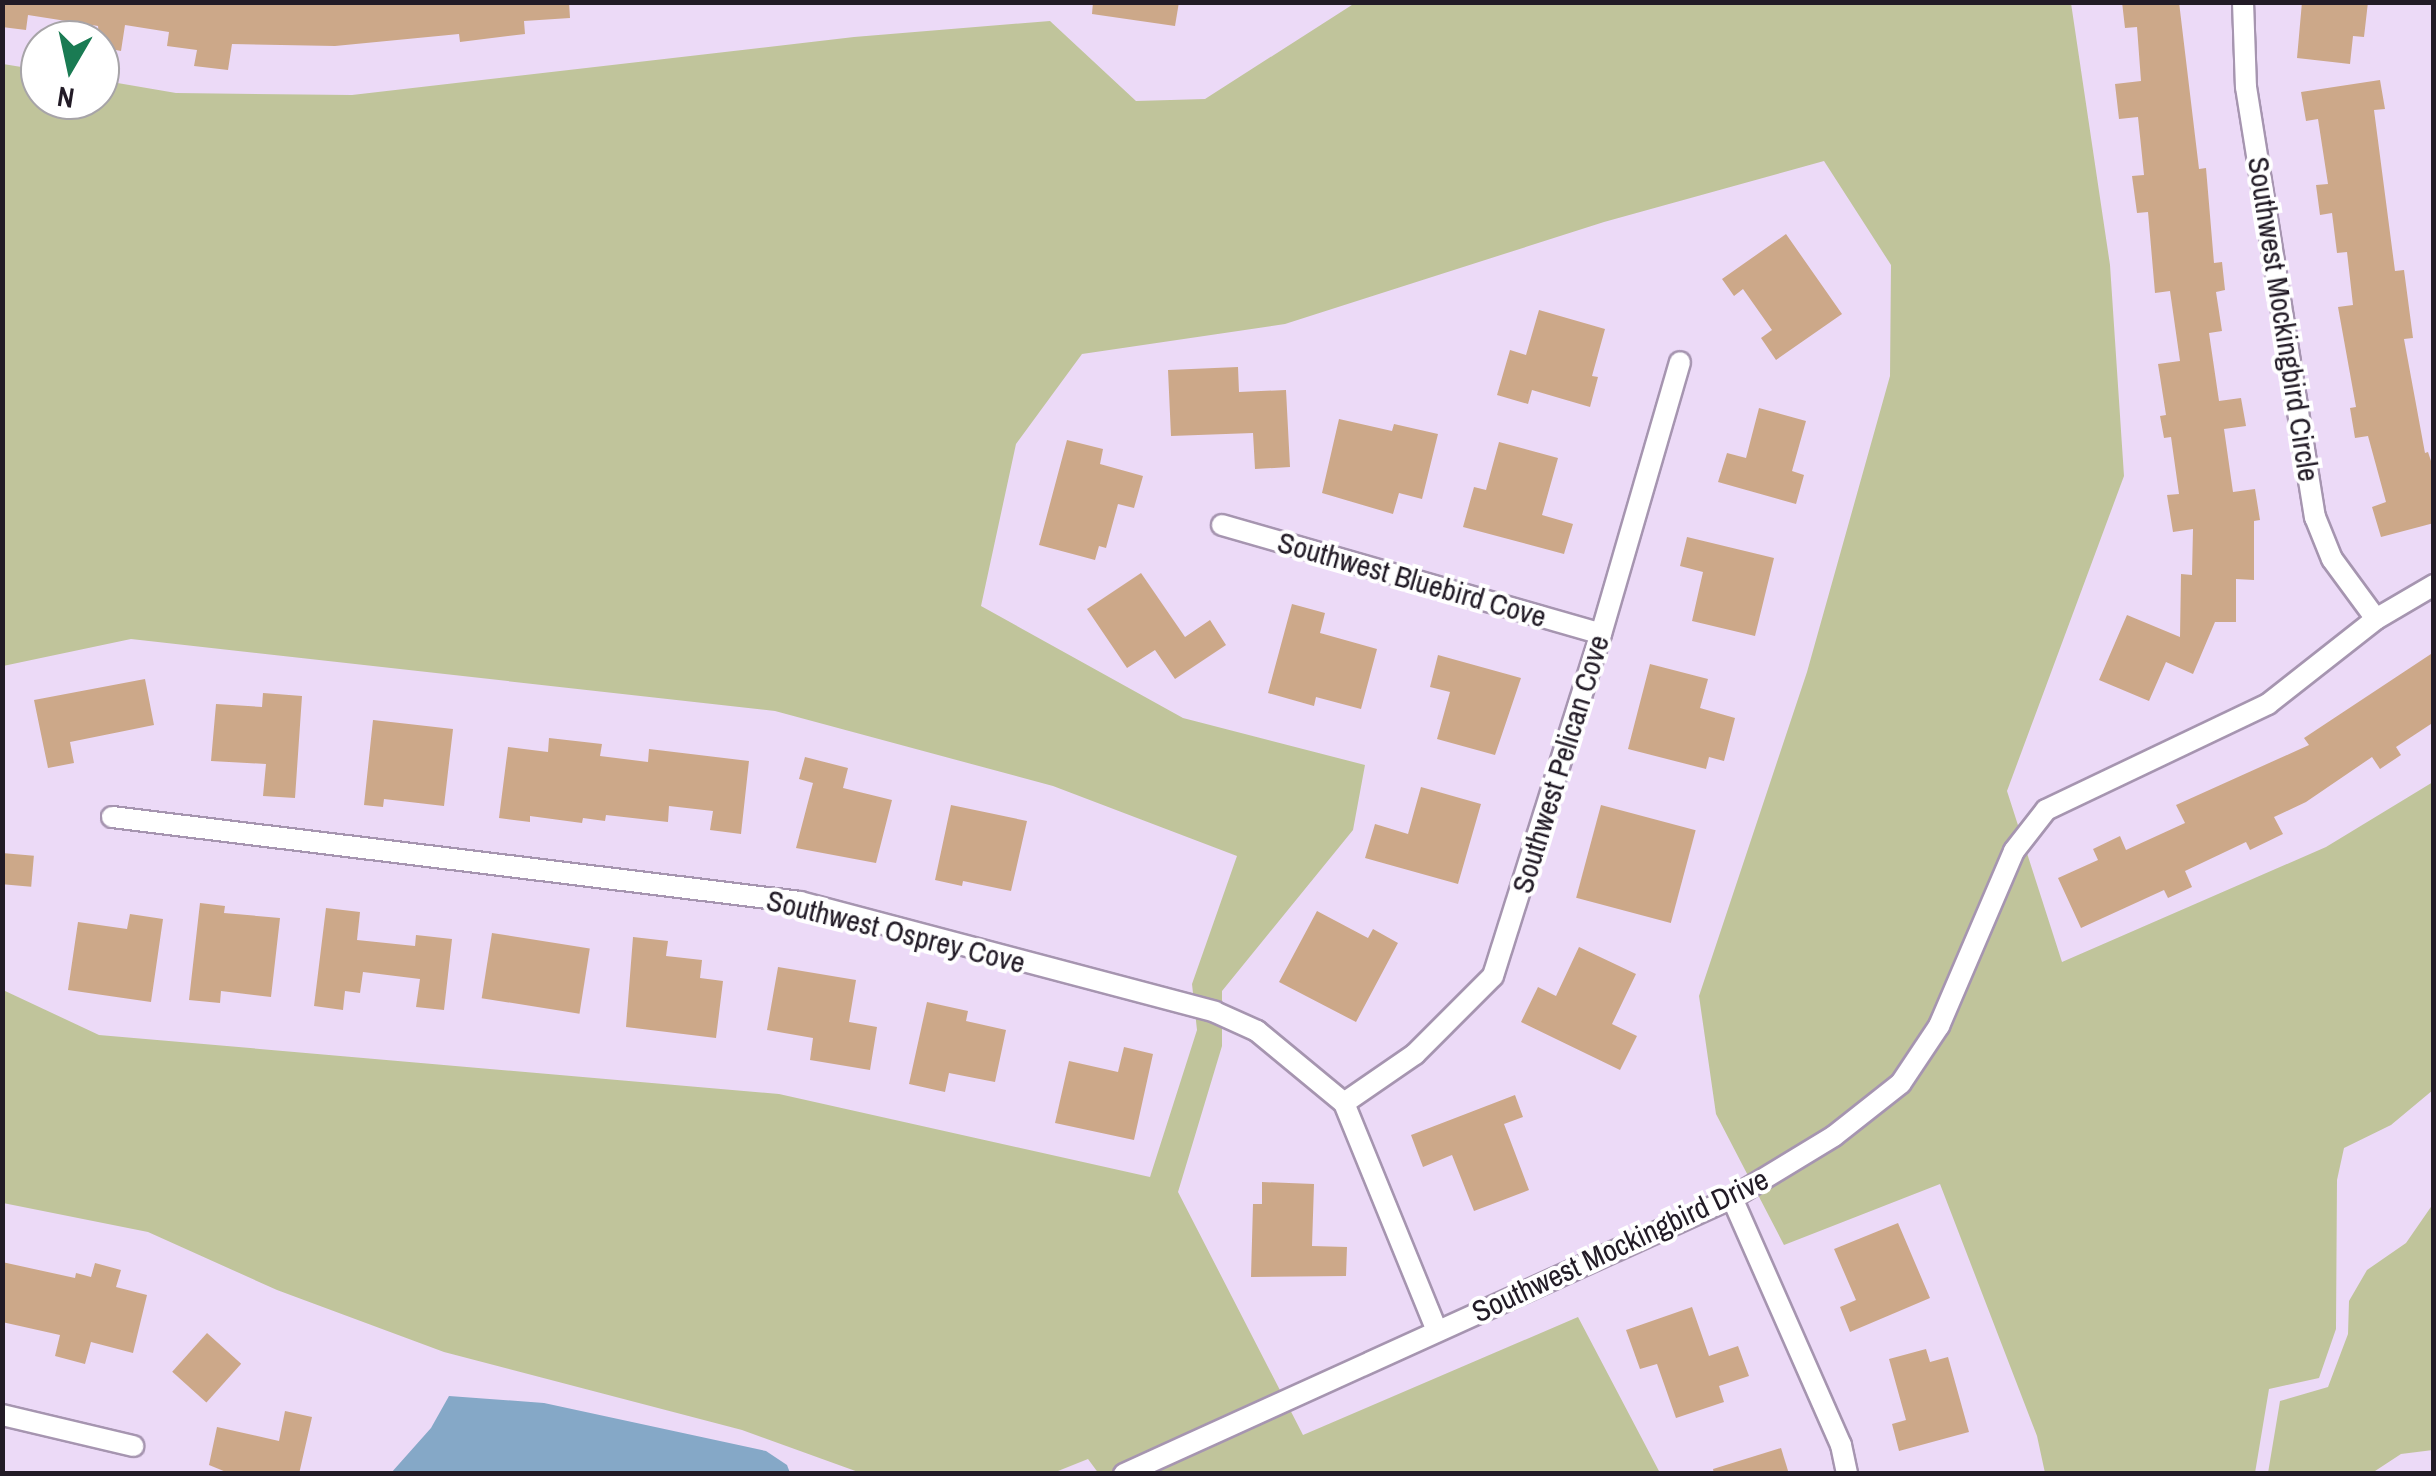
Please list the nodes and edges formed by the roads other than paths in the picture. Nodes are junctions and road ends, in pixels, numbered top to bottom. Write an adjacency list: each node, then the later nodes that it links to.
1 (2243, 2): 5 (street, Southwest Mockingbird Circle)
2 (1680, 362): 6 (street, Southwest Pelican Cove)
3 (1222, 525): 6 (street, Southwest Bluebird Cove)
4 (2434, 585): 5 (street, Southwest Mockingbird Drive)
5 (2376, 619): 9 (street, Southwest Mockingbird Drive)
6 (1601, 634): 8 (street, Southwest Pelican Cove)
7 (112, 817): 8 (street, Southwest Osprey Cove)
8 (1344, 1103): 10 (street, Southwest Osprey Cove)
9 (1732, 1198): 10 (street, Southwest Mockingbird Drive); 14 (street)
10 (1437, 1331): 13 (street, Southwest Mockingbird Drive)
11 (2, 1415): 12 (street)
12 (133, 1446)
13 (1124, 1474)
14 (1847, 1474)

